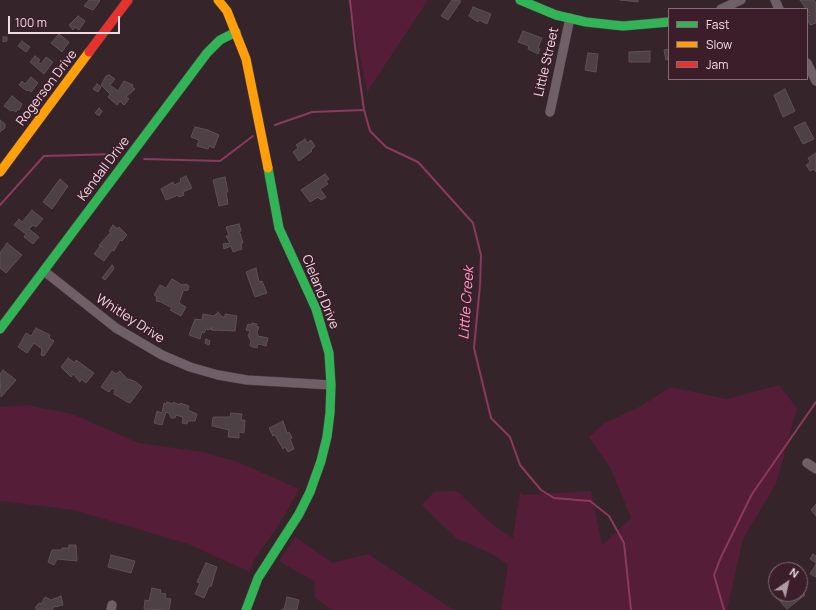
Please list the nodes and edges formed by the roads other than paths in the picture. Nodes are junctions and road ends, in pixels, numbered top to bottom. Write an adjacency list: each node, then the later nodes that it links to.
1 (128, 0): 12 (street, Rogerson Drive)
2 (218, 0): 8 (street, Cleland Drive)
3 (520, 0): 6 (street)
4 (741, 0): 5 (street)
5 (723, 8)
6 (570, 18): 7 (street); 11 (street, Little Street)
7 (668, 22)
8 (236, 32): 13 (street, Kendall Drive); 15 (street, Cleland Drive)
9 (808, 65): 10 (street)
10 (816, 81)
11 (550, 112)
12 (0, 172)
13 (44, 271): 14 (street, Kendall Drive); 15 (street, Whitley Drive)
14 (0, 329)
15 (331, 385): 18 (street, Cleland Drive)
16 (807, 463): 17 (street)
17 (816, 469)
18 (246, 610)

